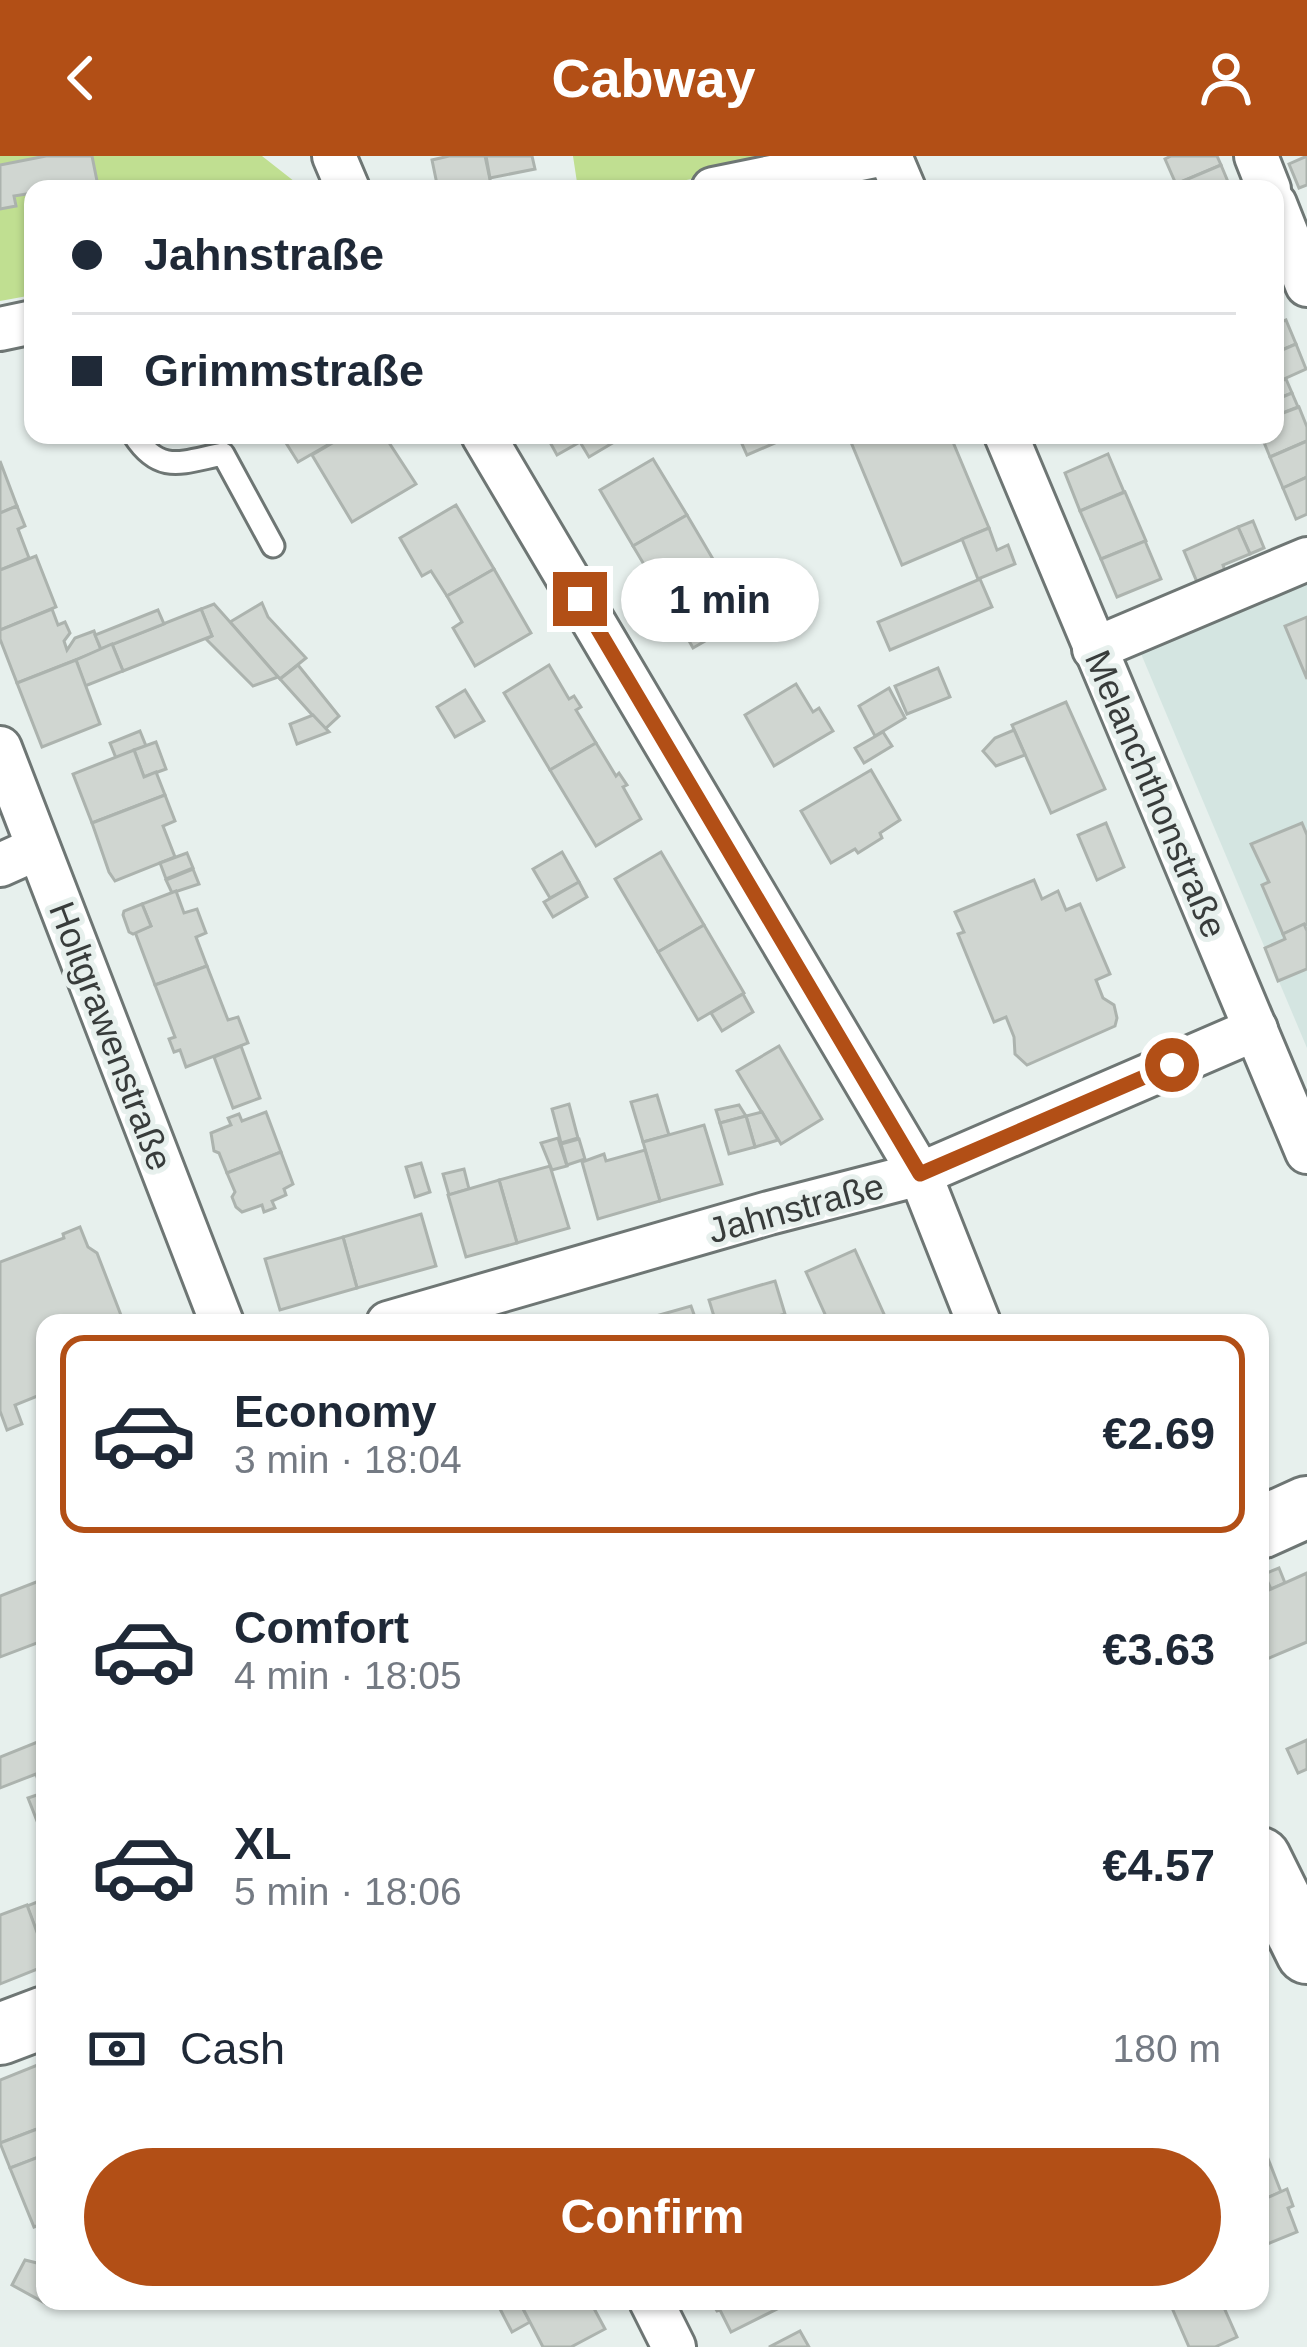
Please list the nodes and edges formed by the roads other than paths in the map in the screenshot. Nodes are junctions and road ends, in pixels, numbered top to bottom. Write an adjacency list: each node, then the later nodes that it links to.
1 (875, 156): 2 (street)
2 (757, 180)
3 (1284, 227): 4 (street)
4 (1307, 285)
5 (140, 444): 8 (lane)
6 (488, 444): 15 (street)
7 (1010, 444): 10 (street, Melanchthonstraße)
8 (273, 546)
9 (1307, 559): 10 (street)
10 (1094, 649): 13 (street, Melanchthonstraße)
11 (0, 748): 12 (street, Holtgrawenstraße)
12 (19, 857): 16 (street, Holtgrawenstraße)
13 (1256, 1029): 14 (street, Melanchthonstraße); 15 (street, Jahnstraße)
14 (1307, 1152)
15 (920, 1174): 17 (street, Jahnstraße); 18 (street)
16 (218, 1314)
17 (419, 1314)
18 (975, 1314)
19 (1307, 1507): 20 (street)
20 (1269, 1524)
21 (1269, 1876): 22 (street)
22 (1307, 1953)
23 (36, 2020): 24 (street)
24 (0, 2034)
25 (656, 2310): 26 (street)
26 (674, 2347)

